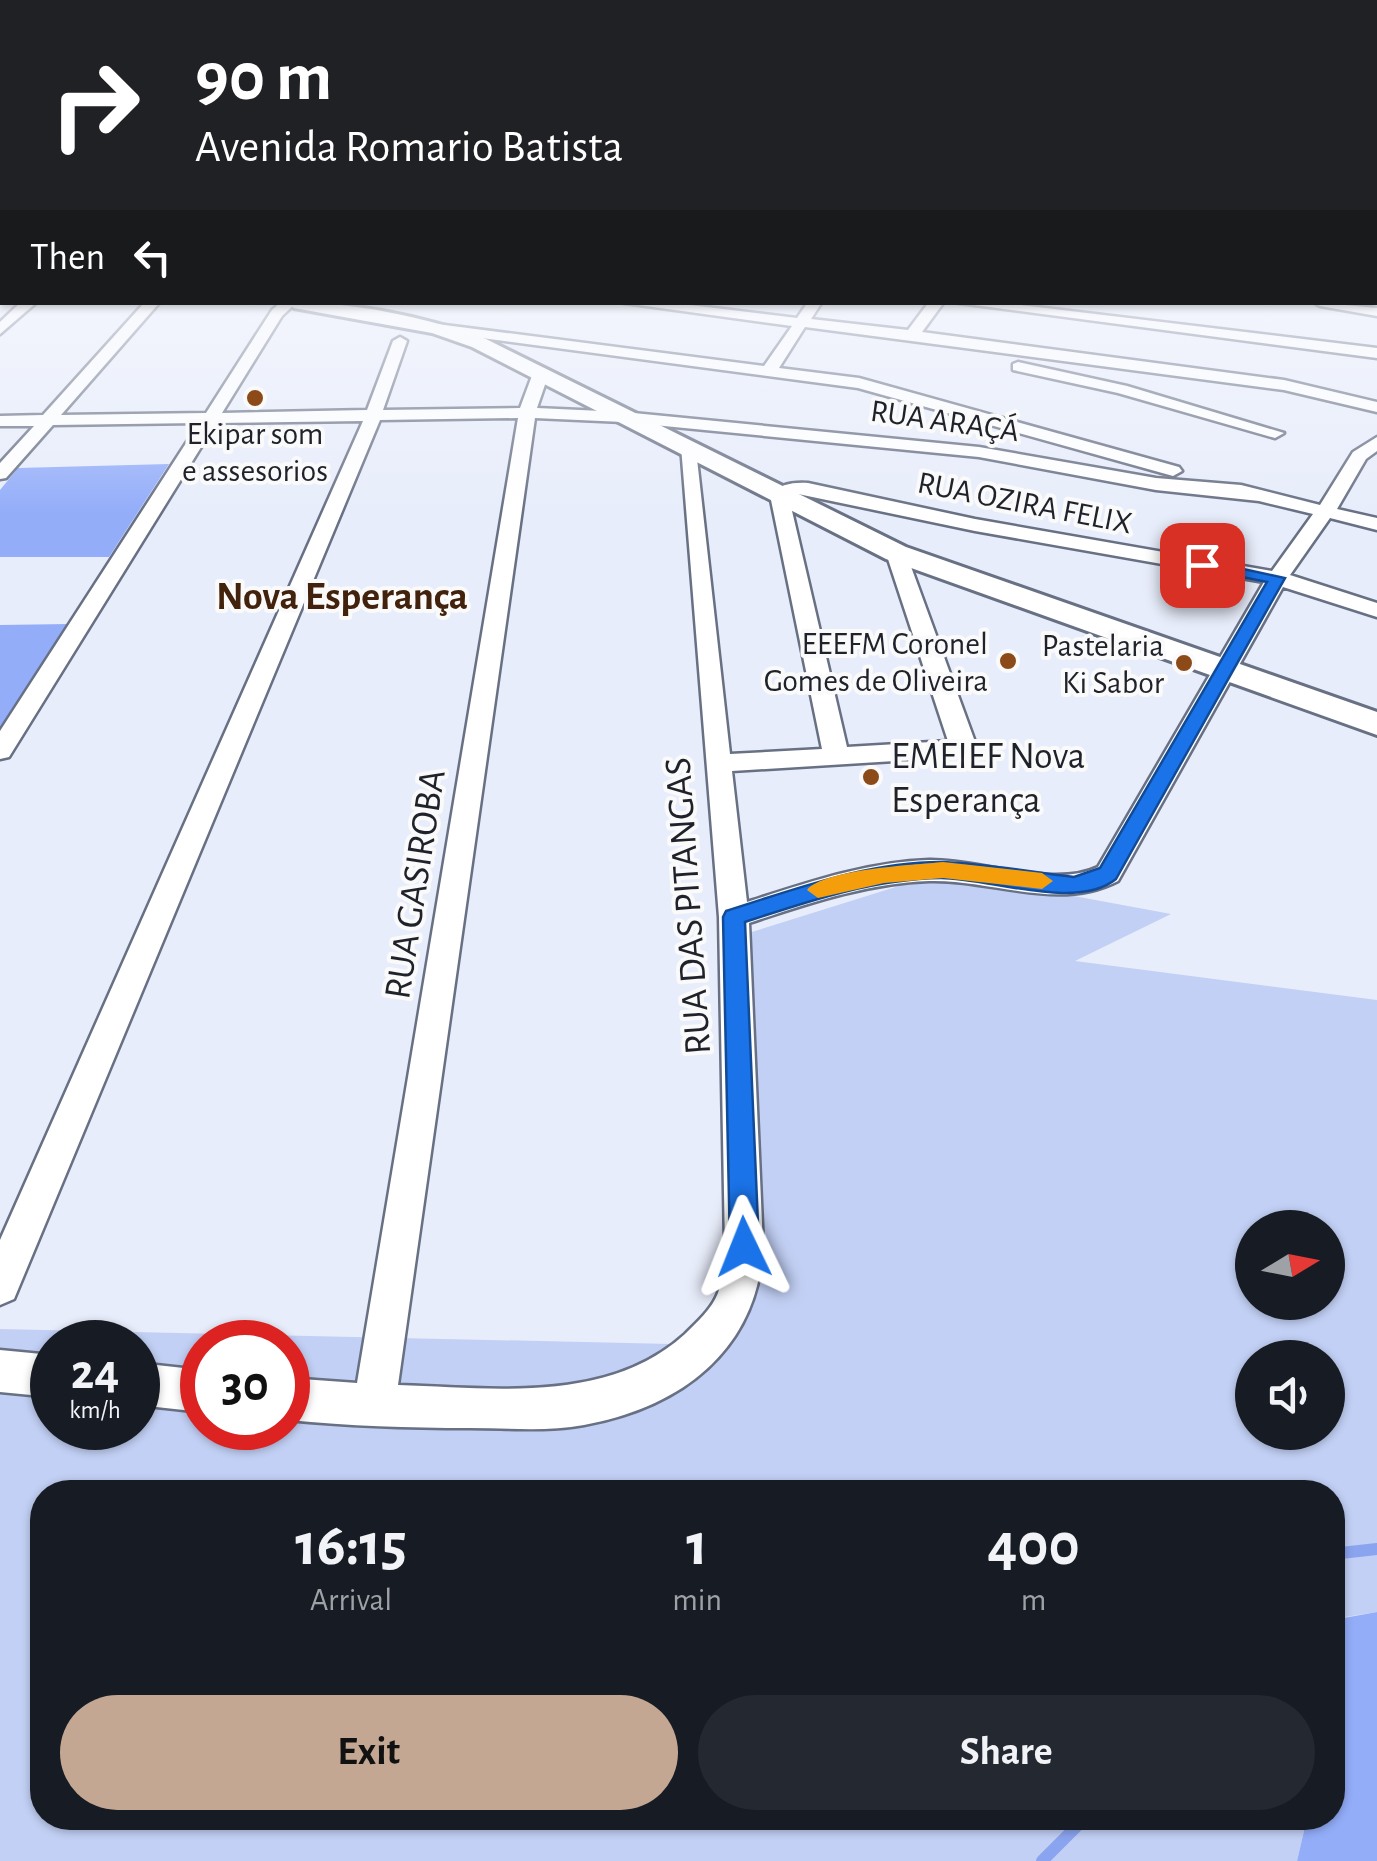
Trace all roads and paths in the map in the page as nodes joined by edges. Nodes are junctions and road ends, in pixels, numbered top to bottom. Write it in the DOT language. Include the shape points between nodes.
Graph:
graph roads {
  1 [pos="119,340"];
  2 [pos="261,340"];
  3 [pos="467,340"];
  4 [pos="527,340"];
  5 [pos="790,340"];
  6 [pos="918,340"];
  7 [pos="948,340"];
  8 [pos="1269,340"];
  9 [pos="400,341"];
  10 [pos="500,353"];
  11 [pos="1377,353"];
  12 [pos="770,369"];
  13 [pos="540,373"];
  14 [pos="1377,407"];
  15 [pos="527,413"];
  16 [pos="373,416"];
  17 [pos="623,417"];
  18 [pos="212,418"];
  19 [pos="0,421"];
  20 [pos="46,421"];
  21 [pos="1275,433"];
  22 [pos="1377,442"];
  23 [pos="687,450"];
  24 [pos="0,474"];
  25 [pos="779,496"];
  26 [pos="1257,496"];
  27 [pos="1325,511"];
  28 [pos="1377,524"];
  29 [pos="896,554"];
  30 [pos="1277,578"];
  31 [pos="1377,610"];
  32 [pos="1225,672"];
  33 [pos="1377,724"];
  34 [pos="0,751"];
  35 [pos="836,757"];
  36 [pos="718,762"];
  37 [pos="734,917"];
  38 [pos="0,1285"];
  39 [pos="0,1371"];
  40 [pos="30,1374"];
  41 [pos="310,1401"];
  42 [pos="374,1408"];
  1 -- 20 [label="street"];
  2 -- 18 [label="street"];
  3 -- 10 [label="street"];
  4 -- 10 [label="street"];
  4 -- 12 [label="street"];
  5 -- 12 [label="street"];
  6 -- 21 [label="street" via="928,348 1121,390"];
  7 -- 14 [label="street" via="1284,385"];
  8 -- 11 [label="street"];
  9 -- 16 [label="street"];
  10 -- 13 [label="street"];
  12 -- 26 [label="street" via="900,392"];
  13 -- 15 [label="street, RUA GASIROBA"];
  13 -- 17 [label="street"];
  15 -- 16 [label="street, RUA ARAÇÁ"];
  15 -- 17 [label="street, RUA ARAÇÁ"];
  15 -- 42 [label="street, RUA GASIROBA"];
  16 -- 18 [label="street, RUA ARAÇÁ"];
  16 -- 38 [label="street"];
  17 -- 23 [label="street"];
  17 -- 26 [label="street, RUA ARAÇÁ" via="939,447"];
  18 -- 20 [label="street, RUA ARAÇÁ"];
  18 -- 34 [label="street"];
  19 -- 20 [label="street, RUA ARAÇÁ"];
  20 -- 24 [label="street"];
  22 -- 27 [label="street" via="1359,456"];
  23 -- 25 [label="street"];
  23 -- 36 [label="street, RUA DAS PITANGAS"];
  25 -- 29 [label="street"];
  25 -- 30 [label="street, RUA OZIRA FELIX" via="808,489"];
  25 -- 35 [label="street"];
  26 -- 27 [label="street"];
  27 -- 28 [label="street"];
  27 -- 30 [label="street"];
  29 -- 32 [label="street"];
  29 -- 35 [label="street" via="960,750"];
  30 -- 31 [label="street, RUA OZIRA FELIX"];
  30 -- 32 [label="street"];
  32 -- 33 [label="street"];
  32 -- 37 [label="street" via="1100,880 1074,885 943,870 884,875"];
  35 -- 36 [label="street"];
  36 -- 37 [label="street, RUA DAS PITANGAS"];
  37 -- 42 [label="street, RUA DAS PITANGAS" via="744,1247 741,1287 727,1318 657,1378 610,1398 564,1407"];
  39 -- 40 [label="street"];
  41 -- 42 [label="street, RUA DAS PITANGAS"];
}
